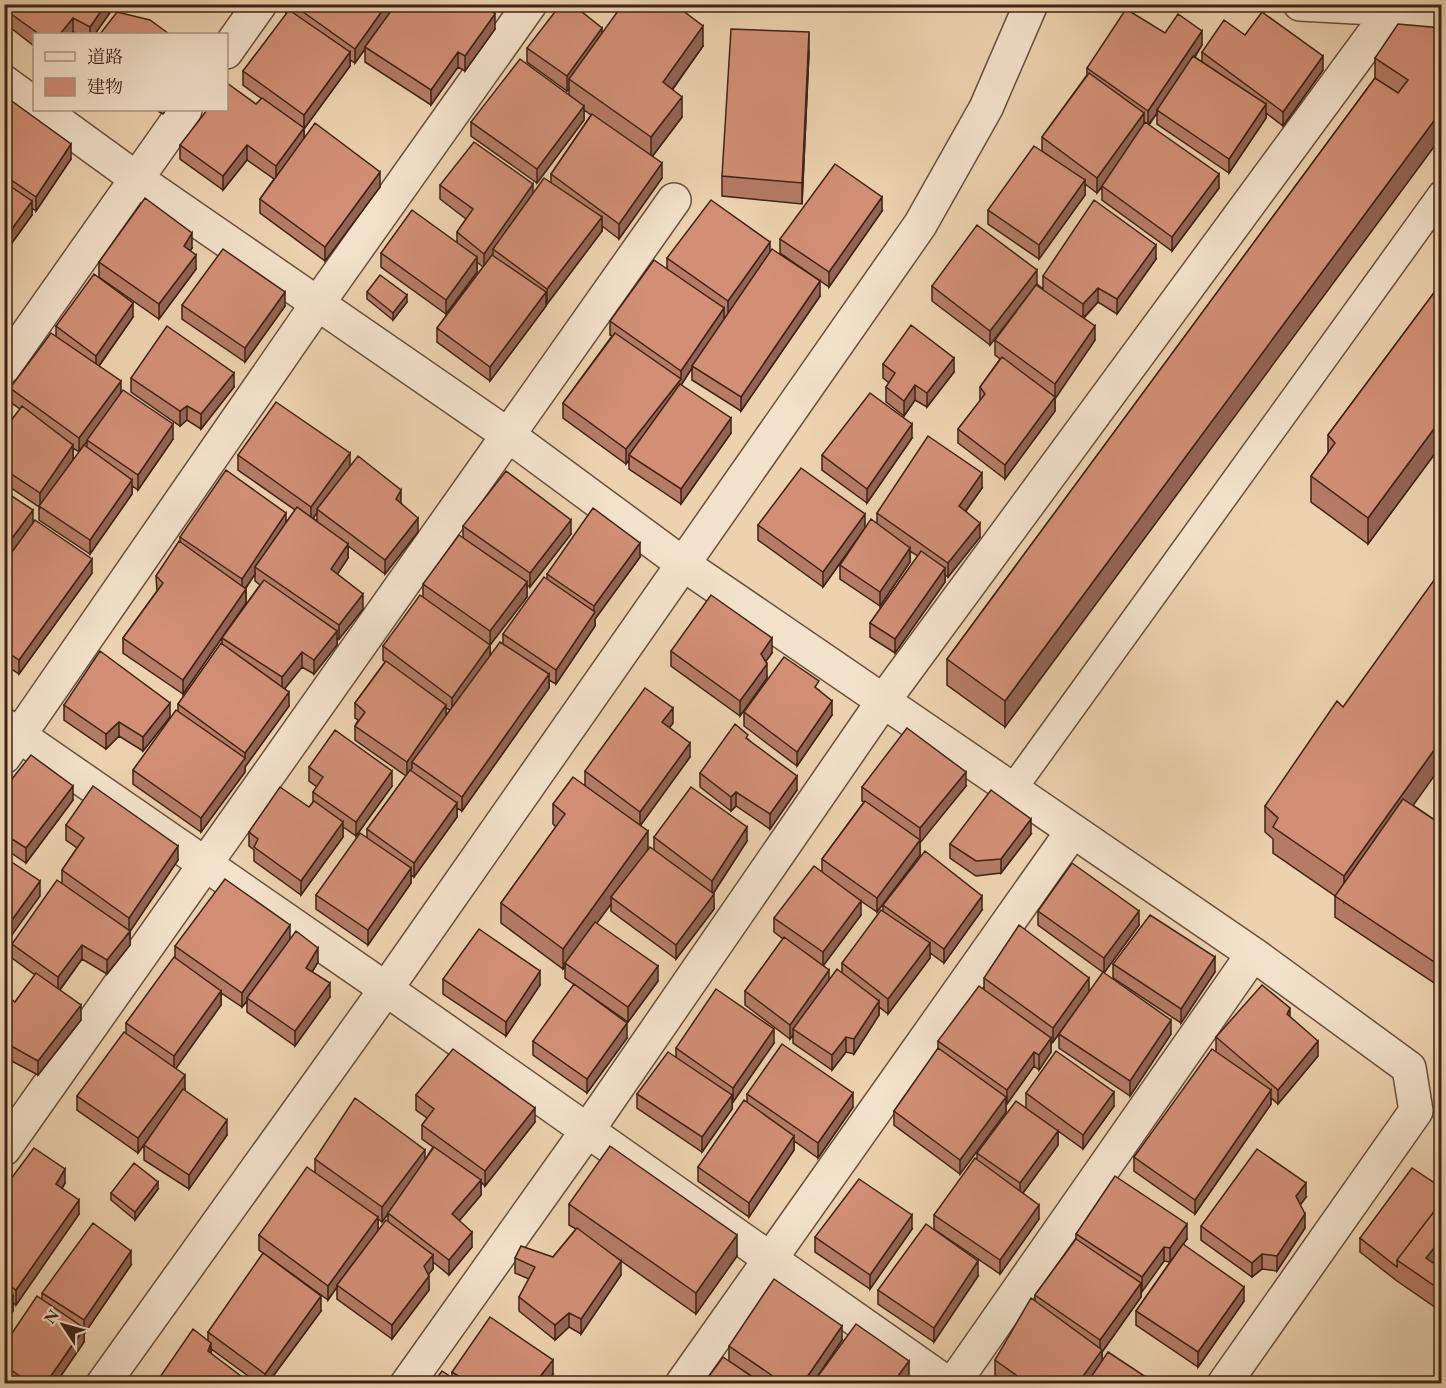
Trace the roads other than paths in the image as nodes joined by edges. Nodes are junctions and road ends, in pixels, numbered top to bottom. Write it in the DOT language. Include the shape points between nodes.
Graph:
graph roads {
  1 [pos="260,4"];
  2 [pos="530,4"];
  3 [pos="1031,4"];
  4 [pos="1300,4"];
  5 [pos="1392,9"];
  6 [pos="1442,24"];
  7 [pos="228,49"];
  8 [pos="4,82"];
  9 [pos="33,103"];
  10 [pos="43,111"];
  11 [pos="184,111"];
  12 [pos="137,179"];
  13 [pos="1442,194"];
  14 [pos="674,200"];
  15 [pos="318,303"];
  16 [pos="4,367"];
  17 [pos="508,435"];
  18 [pos="683,564"];
  19 [pos="884,700"];
  20 [pos="10,739"];
  21 [pos="1011,790"];
  22 [pos="1072,832"];
  23 [pos="208,864"];
  24 [pos="1253,954"];
  25 [pos="386,988"];
  26 [pos="587,1131"];
  27 [pos="4,1149"];
  28 [pos="771,1257"];
  29 [pos="103,1383"];
  30 [pos="407,1383"];
  31 [pos="681,1383"];
  32 [pos="948,1383"];
  33 [pos="952,1383"];
  34 [pos="1224,1383"];
  1 -- 7 [label="street"];
  2 -- 15 [label="street"];
  3 -- 18 [label="street" via="986,108 920,225"];
  4 -- 5 [label="street"];
  5 -- 6 [label="street"];
  5 -- 19 [label="street"];
  8 -- 9 [label="street"];
  10 -- 12 [label="street"];
  11 -- 12 [label="street"];
  12 -- 15 [label="street"];
  12 -- 16 [label="street"];
  13 -- 21 [label="lane"];
  14 -- 17 [label="street"];
  15 -- 17 [label="street"];
  15 -- 20 [label="street"];
  17 -- 18 [label="street"];
  17 -- 23 [label="street"];
  18 -- 19 [label="street"];
  18 -- 25 [label="street"];
  19 -- 21 [label="street"];
  19 -- 26 [label="street"];
  20 -- 23 [label="street"];
  21 -- 22 [label="street"];
  22 -- 24 [label="street"];
  22 -- 28 [label="street"];
  23 -- 25 [label="street"];
  23 -- 27 [label="street"];
  24 -- 33 [label="street"];
  24 -- 34 [label="street" via="1409,1068 1416,1111"];
  25 -- 26 [label="street"];
  25 -- 29 [label="street"];
  26 -- 28 [label="street"];
  26 -- 30 [label="street"];
  28 -- 31 [label="street"];
  28 -- 32 [label="street"];
}
